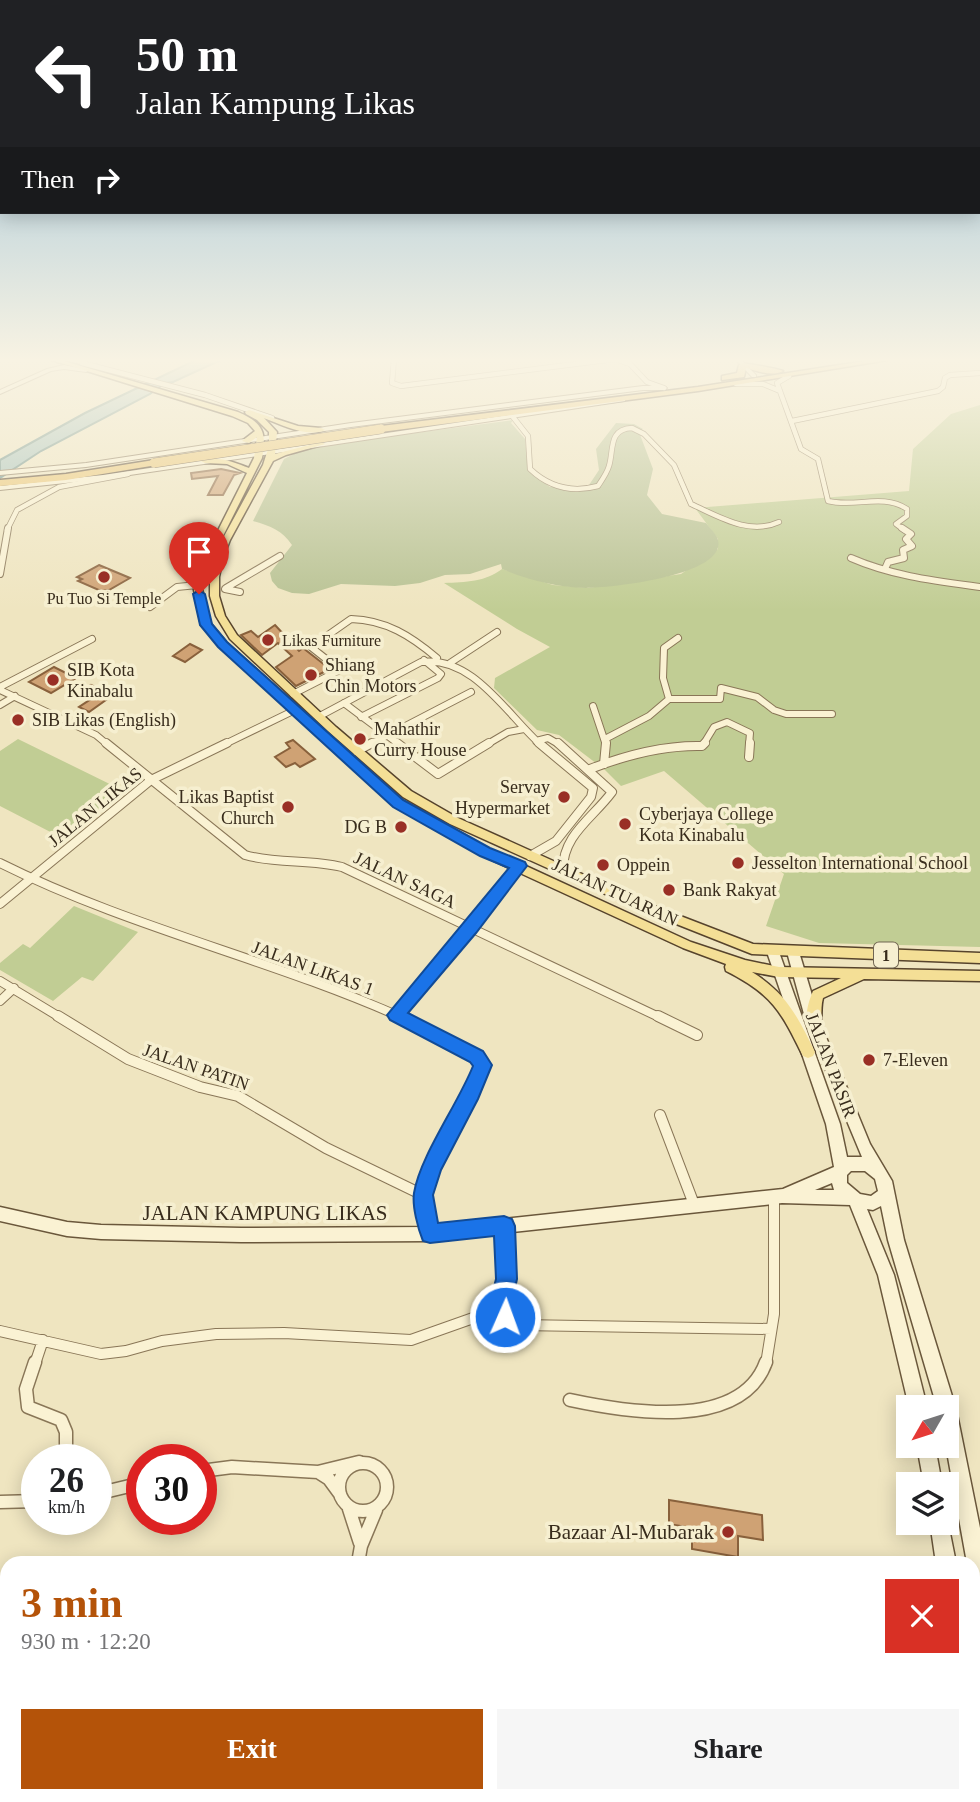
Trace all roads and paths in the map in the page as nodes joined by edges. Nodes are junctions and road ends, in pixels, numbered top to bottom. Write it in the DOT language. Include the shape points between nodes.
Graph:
graph roads {
  1 [pos="233,443"];
  2 [pos="261,443"];
  3 [pos="273,443"];
  4 [pos="277,443"];
  5 [pos="321,443"];
  6 [pos="528,443"];
  7 [pos="611,443"];
  8 [pos="653,443"];
  9 [pos="799,443"];
  10 [pos="222,445"];
  11 [pos="260,453"];
  12 [pos="272,455"];
  13 [pos="226,458"];
  14 [pos="205,461"];
  15 [pos="252,472"];
  16 [pos="130,473"];
  17 [pos="0,480"];
  18 [pos="31,485"];
  19 [pos="38,498"];
  20 [pos="226,522"];
  21 [pos="237,522"];
  22 [pos="779,522"];
  23 [pos="280,556"];
  24 [pos="850,558"];
  25 [pos="885,569"];
  26 [pos="0,575"];
  27 [pos="197,585"];
  28 [pos="980,587"];
  29 [pos="226,589"];
  30 [pos="212,592"];
  31 [pos="240,592"];
  32 [pos="150,607"];
  33 [pos="497,632"];
  34 [pos="678,638"];
  35 [pos="92,639"];
  36 [pos="241,645"];
  37 [pos="437,658"];
  38 [pos="424,660"];
  39 [pos="450,663"];
  40 [pos="0,688"];
  41 [pos="471,692"];
  42 [pos="293,694"];
  43 [pos="15,696"];
  44 [pos="669,699"];
  45 [pos="344,703"];
  46 [pos="0,705"];
  47 [pos="593,706"];
  48 [pos="295,710"];
  49 [pos="832,714"];
  50 [pos="318,717"];
  51 [pos="361,717"];
  52 [pos="524,729"];
  53 [pos="386,736"];
  54 [pos="606,738"];
  55 [pos="536,741"];
  56 [pos="357,751"];
  57 [pos="749,757"];
  58 [pos="604,764"];
  59 [pos="590,769"];
  60 [pos="151,780"];
  61 [pos="530,856"];
  62 [pos="0,863"];
  63 [pos="519,866"];
  64 [pos="563,871"];
  65 [pos="31,880"];
  66 [pos="0,904"];
  67 [pos="470,929"];
  68 [pos="694,948"];
  69 [pos="773,952"];
  70 [pos="793,952"];
  71 [pos="980,958"];
  72 [pos="779,972"];
  73 [pos="798,972"];
  74 [pos="862,974"];
  75 [pos="980,975"];
  76 [pos="0,981"];
  77 [pos="14,988"];
  78 [pos="0,1001"];
  79 [pos="396,1015"];
  80 [pos="814,1025"];
  81 [pos="697,1035"];
  82 [pos="808,1052"];
  83 [pos="660,1115"];
  84 [pos="841,1170"];
  85 [pos="883,1181"];
  86 [pos="423,1195"];
  87 [pos="778,1197"];
  88 [pos="853,1200"];
  89 [pos="695,1206"];
  90 [pos="0,1214"];
  91 [pos="504,1226"];
  92 [pos="430,1234"];
  93 [pos="501,1303"];
  94 [pos="771,1329"];
  95 [pos="0,1331"];
  96 [pos="43,1340"];
  97 [pos="915,1395"];
  98 [pos="942,1395"];
  99 [pos="570,1400"];
  100 [pos="66,1444"];
  101 [pos="957,1458"];
  102 [pos="359,1462"];
  103 [pos="217,1469"];
  104 [pos="318,1472"];
  105 [pos="341,1496"];
  106 [pos="21,1502"];
  107 [pos="0,1503"];
  108 [pos="378,1507"];
  109 [pos="349,1509"];
  110 [pos="941,1535"];
  111 [pos="361,1546"];
  112 [pos="359,1556"];
  113 [pos="945,1556"];
  114 [pos="975,1556"];
  1 -- 10 [label="street"];
  2 -- 11 [label="main road"];
  3 -- 12 [label="main road"];
  4 -- 17 [label="highway, bridge" via="66,477"];
  5 -- 12 [label="main road"];
  6 -- 7 [label="street" via="530,469 558,488 587,489 598,486 610,462"];
  8 -- 22 [label="street" via="676,469 691,504 753,527"];
  9 -- 25 [label="street" via="818,459 828,501 878,501 907,509 907,516 896,524 911,534 906,539 912,546 903,550 904,558 888,562"];
  10 -- 13 [label="street" via="233,451"];
  10 -- 17 [label="street" via="16,472"];
  11 -- 12 [label="street"];
  11 -- 13 [label="street"];
  11 -- 15 [label="main road"];
  12 -- 21 [label="main road"];
  13 -- 14 [label="street"];
  14 -- 15 [label="main road" via="228,462"];
  14 -- 16 [label="street"];
  15 -- 20 [label="main road"];
  16 -- 18 [label="street"];
  16 -- 19 [label="street" via="59,486"];
  17 -- 18 [label="street"];
  18 -- 19 [label="street" via="44,489"];
  19 -- 26 [label="street" via="17,510 10,521"];
  20 -- 21 [label="main road"];
  20 -- 27 [label="main road"];
  21 -- 30 [label="main road" via="215,567"];
  23 -- 29 [label="street"];
  24 -- 25 [label="street"];
  25 -- 28 [label="street"];
  27 -- 32 [label="street" via="177,587"];
  27 -- 48 [label="main road, JALAN TUARAN / 1" via="206,625"];
  29 -- 30 [label="street"];
  29 -- 31 [label="street"];
  30 -- 36 [label="main road, JALAN TUARAN / 1" via="221,620"];
  33 -- 39 [label="street"];
  34 -- 44 [label="street" via="664,651 663,678"];
  35 -- 40 [label="street"];
  36 -- 42 [label="main road, JALAN TUARAN / 1"];
  36 -- 48 [label="main road" via="243,653 298,705"];
  37 -- 38 [label="street"];
  37 -- 39 [label="street"];
  37 -- 42 [label="street" via="403,631 351,619 311,647 340,670"];
  38 -- 45 [label="street"];
  38 -- 51 [label="street" via="441,674 438,678"];
  39 -- 52 [label="street" via="486,689"];
  40 -- 43 [label="street, JALAN SAGA"];
  41 -- 53 [label="street"];
  42 -- 50 [label="main road, JALAN TUARAN / 1"];
  43 -- 46 [label="street"];
  43 -- 60 [label="street, JALAN SAGA" via="96,735"];
  44 -- 49 [label="street" via="720,699 719,689 724,688 761,698 779,712"];
  44 -- 54 [label="street" via="649,716"];
  45 -- 50 [label="street"];
  45 -- 51 [label="street"];
  47 -- 54 [label="street"];
  48 -- 60 [label="street, JALAN LIKAS"];
  48 -- 63 [label="main road, JALAN TUARAN / 1" via="398,803"];
  50 -- 56 [label="main road, JALAN TUARAN / 1"];
  51 -- 53 [label="street"];
  52 -- 53 [label="street" via="508,732 438,774"];
  52 -- 55 [label="street"];
  53 -- 56 [label="street"];
  54 -- 58 [label="street"];
  55 -- 59 [label="street" via="556,741"];
  55 -- 61 [label="street" via="589,784 593,794 556,841"];
  56 -- 61 [label="main road, JALAN TUARAN / 1" via="394,785 425,805"];
  57 -- 58 [label="street" via="750,733 744,727 722,723 714,726 702,746 665,748"];
  58 -- 59 [label="street"];
  59 -- 64 [label="street" via="611,792 567,843 561,859"];
  60 -- 65 [label="street, JALAN LIKAS"];
  60 -- 67 [label="street, JALAN SAGA" via="245,855 275,862 330,863"];
  61 -- 64 [label="main road, JALAN TUARAN / 1"];
  62 -- 65 [label="street, JALAN LIKAS 1"];
  63 -- 67 [label="street"];
  63 -- 68 [label="main road, JALAN TUARAN / 1"];
  64 -- 69 [label="main road, JALAN TUARAN / 1" via="727,941"];
  65 -- 66 [label="street, JALAN LIKAS"];
  65 -- 79 [label="street, JALAN LIKAS 1"];
  67 -- 79 [label="street"];
  67 -- 81 [label="street, JALAN SAGA"];
  68 -- 72 [label="main road, JALAN TUARAN / 1"];
  68 -- 82 [label="main road" via="774,992"];
  69 -- 70 [label="main road, JALAN TUARAN / 1"];
  69 -- 72 [label="main road, JALAN PASIR"];
  70 -- 71 [label="main road, JALAN TUARAN / 1"];
  70 -- 73 [label="main road, JALAN PASIR"];
  72 -- 73 [label="main road, JALAN TUARAN / 1"];
  72 -- 82 [label="main road, JALAN PASIR"];
  73 -- 74 [label="main road, JALAN TUARAN / 1"];
  73 -- 80 [label="main road, JALAN PASIR"];
  74 -- 75 [label="main road, JALAN TUARAN / 1"];
  74 -- 80 [label="main road" via="818,995"];
  76 -- 77 [label="street, JALAN PATIN"];
  77 -- 78 [label="street"];
  77 -- 86 [label="street, JALAN PATIN" via="128,1059 200,1087 238,1096 326,1148"];
  79 -- 86 [label="street, JALAN LIKAS 1" via="477,1056 483,1065"];
  80 -- 85 [label="main road, JALAN PASIR" via="864,1148"];
  82 -- 84 [label="main road, JALAN PASIR" via="833,1124"];
  83 -- 89 [label="street"];
  84 -- 85 [label="main road" via="860,1162"];
  84 -- 87 [label="main road, JALAN KAMPUNG LIKAS"];
  84 -- 88 [label="main road" via="840,1186"];
  85 -- 88 [label="main road" via="884,1195 873,1203"];
  85 -- 98 [label="main road, JALAN PASIR"];
  86 -- 92 [label="street"];
  87 -- 88 [label="main road, JALAN KAMPUNG LIKAS"];
  87 -- 89 [label="main road, JALAN KAMPUNG LIKAS"];
  87 -- 94 [label="street"];
  88 -- 97 [label="main road" via="889,1284"];
  89 -- 91 [label="main road, JALAN KAMPUNG LIKAS"];
  90 -- 92 [label="main road, JALAN KAMPUNG LIKAS" via="101,1233"];
  91 -- 92 [label="main road, JALAN KAMPUNG LIKAS"];
  91 -- 93 [label="street" via="506,1279"];
  93 -- 94 [label="street" via="509,1321 520,1325"];
  93 -- 96 [label="street" via="411,1340 216,1334 101,1354"];
  94 -- 99 [label="street" via="766,1363 756,1382 717,1405 678,1412 638,1412"];
  95 -- 96 [label="street"];
  96 -- 100 [label="street" via="26,1389 27,1407 60,1418 66,1428"];
  101 -- 114 [label="main road, JALAN PASIR"];
  102 -- 104 [label="street"];
  102 -- 105 [label="street" via="342,1479"];
  102 -- 108 [label="street" via="374,1463 384,1475 386,1491"];
  103 -- 104 [label="street"];
  104 -- 105 [label="street"];
  105 -- 109 [label="street"];
  106 -- 107 [label="street"];
  108 -- 109 [label="street" via="363,1513"];
  108 -- 111 [label="street"];
  109 -- 111 [label="street"];
  110 -- 113 [label="main road"];
  111 -- 112 [label="street"];
}
